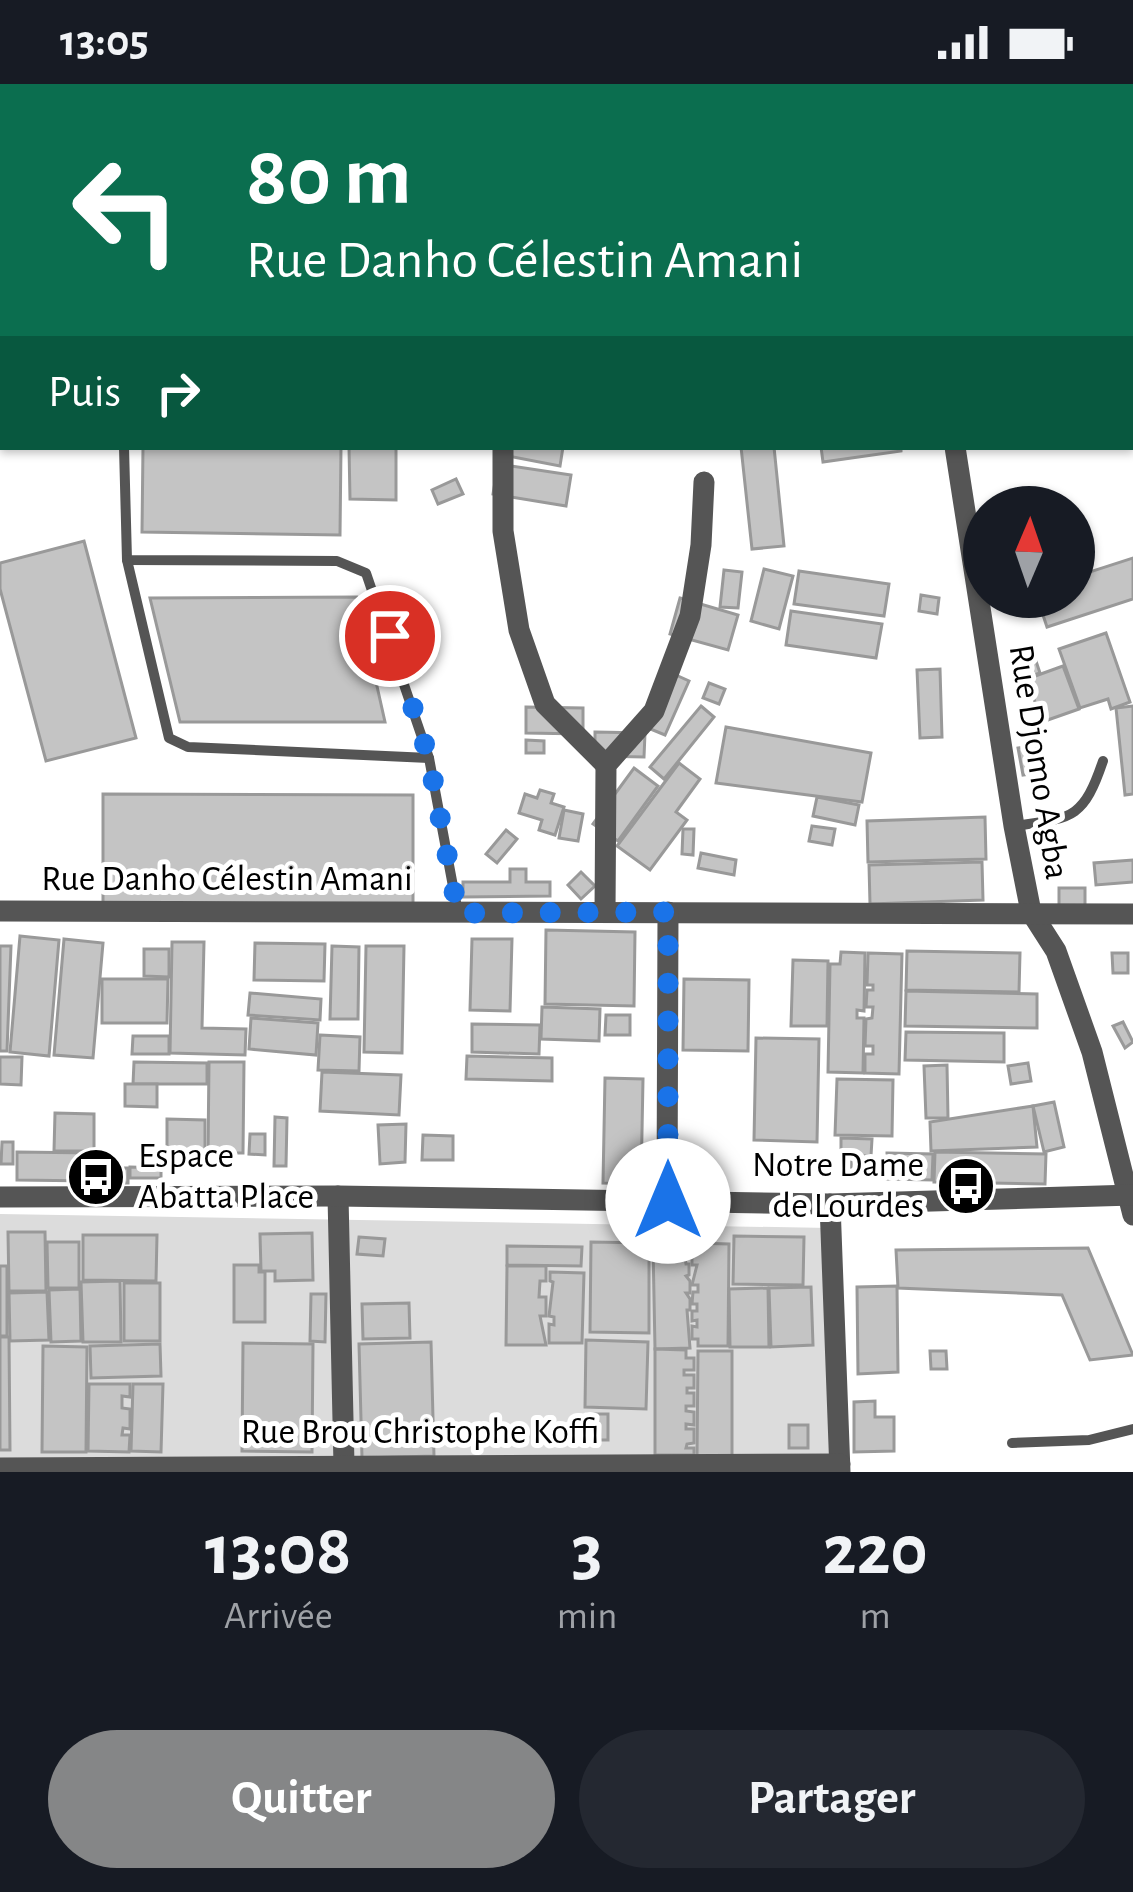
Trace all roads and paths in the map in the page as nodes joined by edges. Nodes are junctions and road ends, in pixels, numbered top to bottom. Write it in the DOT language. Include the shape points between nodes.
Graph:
graph roads {
  1 [pos="124,450"];
  2 [pos="503,450"];
  3 [pos="955,450"];
  4 [pos="704,482"];
  5 [pos="128,560"];
  6 [pos="429,758"];
  7 [pos="1103,761"];
  8 [pos="606,765"];
  9 [pos="1013,826"];
  10 [pos="0,911"];
  11 [pos="605,912"];
  12 [pos="668,912"];
  13 [pos="1030,912"];
  14 [pos="458,913"];
  15 [pos="1133,914"];
  16 [pos="338,1196"];
  17 [pos="0,1197"];
  18 [pos="668,1201"];
  19 [pos="1131,1202"];
  20 [pos="830,1204"];
  21 [pos="1133,1429"];
  22 [pos="1012,1443"];
  23 [pos="344,1465"];
  24 [pos="0,1468"];
  25 [pos="562,1468"];
  26 [pos="840,1468"];
  27 [pos="117,1469"];
  1 -- 5 [label="lane"];
  2 -- 8 [label="street" via="502,531 519,630 545,704"];
  3 -- 9 [label="street, Rue Djomo Agba"];
  4 -- 8 [label="street" via="690,616 654,711"];
  5 -- 6 [label="lane" via="338,562 366,573"];
  5 -- 6 [label="lane" via="169,738 188,747"];
  6 -- 14 [label="lane"];
  7 -- 9 [label="lane" via="1090,798 1065,819"];
  8 -- 11 [label="street"];
  9 -- 13 [label="street, Rue Djomo Agba"];
  10 -- 14 [label="street, Rue Danho Célestin Amani"];
  11 -- 12 [label="street, Rue Danho Célestin Amani"];
  11 -- 14 [label="street, Rue Danho Célestin Amani"];
  12 -- 13 [label="street, Rue Danho Célestin Amani"];
  12 -- 18 [label="street"];
  13 -- 15 [label="street, Rue Danho Célestin Amani"];
  13 -- 19 [label="street, Rue Djomo Agba" via="1056,951 1092,1052"];
  16 -- 17 [label="street"];
  16 -- 18 [label="street"];
  16 -- 23 [label="street"];
  18 -- 20 [label="street"];
  19 -- 20 [label="street"];
  20 -- 26 [label="street"];
  21 -- 22 [label="lane"];
  23 -- 25 [label="street, Rue Brou Christophe Koffi"];
  23 -- 27 [label="street, Rue Brou Christophe Koffi"];
  24 -- 27 [label="street, Rue Brou Christophe Koffi"];
  25 -- 26 [label="street, Rue Brou Christophe Koffi"];
}
